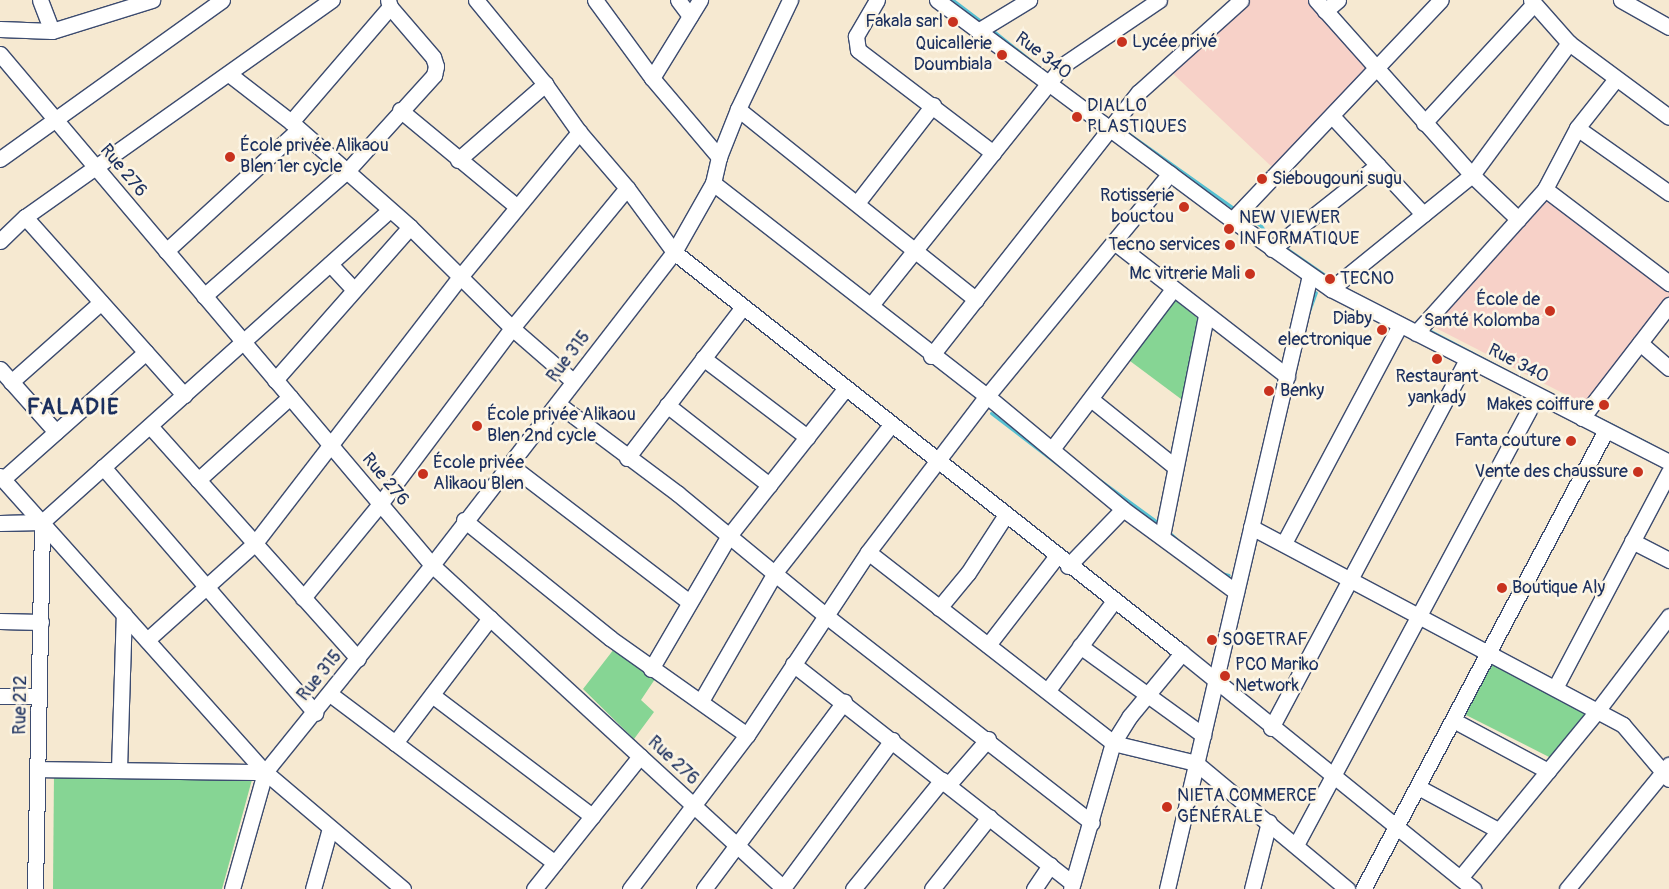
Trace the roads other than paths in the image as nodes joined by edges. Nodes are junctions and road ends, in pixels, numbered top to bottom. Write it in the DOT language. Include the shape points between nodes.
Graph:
graph roads {
  1 [pos="40,0"];
  2 [pos="152,0"];
  3 [pos="222,0"];
  4 [pos="332,0"];
  5 [pos="476,0"];
  6 [pos="595,0"];
  7 [pos="678,0"];
  8 [pos="700,0"];
  9 [pos="790,0"];
  10 [pos="877,0"];
  11 [pos="937,0"];
  12 [pos="1029,0"];
  13 [pos="1159,0"];
  14 [pos="1338,0"];
  15 [pos="1441,0"];
  16 [pos="1621,0"];
  17 [pos="1532,2"];
  18 [pos="1233,3"];
  19 [pos="389,4"];
  20 [pos="1321,6"];
  21 [pos="690,16"];
  22 [pos="1669,27"];
  23 [pos="0,29"];
  24 [pos="52,31"];
  25 [pos="978,31"];
  26 [pos="1569,43"];
  27 [pos="1,56"];
  28 [pos="1376,70"];
  29 [pos="229,74"];
  30 [pos="652,78"];
  31 [pos="1615,80"];
  32 [pos="545,84"];
  33 [pos="1049,84"];
  34 [pos="933,105"];
  35 [pos="738,109"];
  36 [pos="400,110"];
  37 [pos="1332,116"];
  38 [pos="1669,117"];
  39 [pos="54,118"];
  40 [pos="1424,123"];
  41 [pos="295,126"];
  42 [pos="1109,127"];
  43 [pos="1577,128"];
  44 [pos="578,132"];
  45 [pos="993,153"];
  46 [pos="719,157"];
  47 [pos="0,159"];
  48 [pos="458,160"];
  49 [pos="1378,165"];
  50 [pos="96,168"];
  51 [pos="346,171"];
  52 [pos="1170,173"];
  53 [pos="1472,175"];
  54 [pos="713,183"];
  55 [pos="627,188"];
  56 [pos="1545,189"];
  57 [pos="1669,192"];
  58 [pos="857,203"];
  59 [pos="516,206"];
  60 [pos="389,211"];
  61 [pos="1423,214"];
  62 [pos="26,217"];
  63 [pos="1518,219"];
  64 [pos="1232,220"];
  65 [pos="410,227"];
  66 [pos="0,241"];
  67 [pos="1114,242"];
  68 [pos="1272,249"];
  69 [pos="915,250"];
  70 [pos="166,251"];
  71 [pos="674,252"];
  72 [pos="330,264"];
  73 [pos="1310,275"];
  74 [pos="460,277"];
  75 [pos="1669,283"];
  76 [pos="1173,289"];
  77 [pos="1332,289"];
  78 [pos="354,290"];
  79 [pos="204,296"];
  80 [pos="976,300"];
  81 [pos="101,302"];
  82 [pos="871,305"];
  83 [pos="1669,305"];
  84 [pos="743,307"];
  85 [pos="1206,315"];
  86 [pos="1400,325"];
  87 [pos="512,328"];
  88 [pos="1416,333"];
  89 [pos="243,342"];
  90 [pos="1640,344"];
  91 [pos="146,352"];
  92 [pos="931,356"];
  93 [pos="703,358"];
  94 [pos="1467,359"];
  95 [pos="1669,368"];
  96 [pos="0,369"];
  97 [pos="1287,376"];
  98 [pos="275,380"];
  99 [pos="573,381"];
  100 [pos="11,382"];
  101 [pos="845,388"];
  102 [pos="184,394"];
  103 [pos="1537,395"];
  104 [pos="987,396"];
  105 [pos="290,397"];
  106 [pos="1092,400"];
  107 [pos="558,404"];
  108 [pos="667,406"];
  109 [pos="1582,418"];
  110 [pos="891,425"];
  111 [pos="150,426"];
  112 [pos="1606,430"];
  113 [pos="56,432"];
  114 [pos="807,437"];
  115 [pos="330,445"];
  116 [pos="1052,449"];
  117 [pos="627,458"];
  118 [pos="936,461"];
  119 [pos="1669,462"];
  120 [pos="510,464"];
  121 [pos="1174,466"];
  122 [pos="104,467"];
  123 [pos="1669,472"];
  124 [pos="2,478"];
  125 [pos="198,480"];
  126 [pos="768,485"];
  127 [pos="380,504"];
  128 [pos="1123,509"];
  129 [pos="1006,516"];
  130 [pos="464,520"];
  131 [pos="42,522"];
  132 [pos="0,523"];
  133 [pos="1251,527"];
  134 [pos="728,536"];
  135 [pos="1162,536"];
  136 [pos="1632,541"];
  137 [pos="255,543"];
  138 [pos="1284,543"];
  139 [pos="868,552"];
  140 [pos="1669,560"];
  141 [pos="1062,561"];
  142 [pos="432,565"];
  143 [pos="776,571"];
  144 [pos="1351,579"];
  145 [pos="206,587"];
  146 [pos="1236,592"];
  147 [pos="304,598"];
  148 [pos="688,601"];
  149 [pos="1113,602"];
  150 [pos="939,608"];
  151 [pos="124,614"];
  152 [pos="824,614"];
  153 [pos="1420,616"];
  154 [pos="1669,616"];
  155 [pos="490,618"];
  156 [pos="0,621"];
  157 [pos="41,622"];
  158 [pos="147,640"];
  159 [pos="988,645"];
  160 [pos="1080,646"];
  161 [pos="1182,653"];
  162 [pos="1488,653"];
  163 [pos="358,659"];
  164 [pos="793,664"];
  165 [pos="651,669"];
  166 [pos="1215,683"];
  167 [pos="1554,688"];
  168 [pos="1048,690"];
  169 [pos="330,694"];
  170 [pos="432,695"];
  171 [pos="0,696"];
  172 [pos="40,696"];
  173 [pos="1148,697"];
  174 [pos="701,701"];
  175 [pos="844,702"];
  176 [pos="1597,711"];
  177 [pos="314,713"];
  178 [pos="1453,720"];
  179 [pos="1271,728"];
  180 [pos="747,735"];
  181 [pos="1203,735"];
  182 [pos="988,739"];
  183 [pos="892,740"];
  184 [pos="395,743"];
  185 [pos="1113,743"];
  186 [pos="640,756"];
  187 [pos="1196,763"];
  188 [pos="38,769"];
  189 [pos="119,770"];
  190 [pos="1548,771"];
  191 [pos="265,772"];
  192 [pos="1667,772"];
  193 [pos="1334,778"];
  194 [pos="945,782"];
  195 [pos="1418,787"];
  196 [pos="694,806"];
  197 [pos="592,816"];
  198 [pos="989,817"];
  199 [pos="1269,822"];
  200 [pos="1092,823"];
  201 [pos="1396,827"];
  202 [pos="330,828"];
  203 [pos="1498,830"];
  204 [pos="1296,845"];
  205 [pos="738,846"];
  206 [pos="555,863"];
  207 [pos="1050,865"];
  208 [pos="1460,878"];
  209 [pos="1072,886"];
  210 [pos="783,888"];
  211 [pos="35,889"];
  212 [pos="232,889"];
  213 [pos="313,889"];
  214 [pos="403,889"];
  215 [pos="534,889"];
  216 [pos="630,889"];
  217 [pos="704,889"];
  218 [pos="853,889"];
  219 [pos="932,889"];
  220 [pos="1034,889"];
  221 [pos="1167,889"];
  222 [pos="1252,889"];
  223 [pos="1347,889"];
  224 [pos="1363,889"];
  225 [pos="1474,889"];
  226 [pos="1567,889"];
  1 -- 24 [label="street"];
  2 -- 24 [label="street"];
  3 -- 39 [label="street"];
  4 -- 29 [label="street"];
  5 -- 32 [label="street"];
  6 -- 30 [label="street"];
  7 -- 21 [label="street"];
  8 -- 21 [label="street"];
  9 -- 35 [label="street, Rue 315"];
  10 -- 34 [label="street" via="856,36 858,50"];
  11 -- 25 [label="street, Rue 340"];
  12 -- 25 [label="street"];
  13 -- 33 [label="street" via="1063,66"];
  14 -- 20 [label="street"];
  15 -- 28 [label="street"];
  16 -- 22 [label="street"];
  17 -- 26 [label="street"];
  17 -- 40 [label="street"];
  18 -- 42 [label="street" via="1139,92"];
  19 -- 36 [label="street" via="436,66 434,75"];
  19 -- 41 [label="street"];
  20 -- 28 [label="street"];
  21 -- 30 [label="street"];
  23 -- 24 [label="street"];
  25 -- 33 [label="street, Rue 340"];
  26 -- 31 [label="street"];
  26 -- 53 [label="street"];
  27 -- 39 [label="street, Rue 276"];
  28 -- 37 [label="street"];
  28 -- 40 [label="street"];
  29 -- 41 [label="street"];
  29 -- 50 [label="street"];
  30 -- 46 [label="street"];
  31 -- 38 [label="street"];
  31 -- 43 [label="street"];
  32 -- 44 [label="street"];
  32 -- 48 [label="street"];
  33 -- 42 [label="street, Rue 340"];
  33 -- 45 [label="street"];
  34 -- 45 [label="street"];
  34 -- 58 [label="street"];
  35 -- 46 [label="street, Rue 315"];
  35 -- 58 [label="street"];
  36 -- 48 [label="street"];
  36 -- 51 [label="street"];
  37 -- 49 [label="street"];
  37 -- 64 [label="street"];
  39 -- 47 [label="street"];
  39 -- 50 [label="street, Rue 276"];
  40 -- 53 [label="street"];
  41 -- 51 [label="street"];
  41 -- 70 [label="street"];
  42 -- 52 [label="street, Rue 340"];
  42 -- 80 [label="street"];
  43 -- 56 [label="street"];
  43 -- 57 [label="street"];
  44 -- 55 [label="street"];
  44 -- 59 [label="street"];
  45 -- 69 [label="street"];
  46 -- 54 [label="street, Rue 315"];
  48 -- 59 [label="street"];
  49 -- 61 [label="street"];
  49 -- 68 [label="street"];
  50 -- 62 [label="street"];
  50 -- 70 [label="street, Rue 276"];
  51 -- 60 [label="street"];
  51 -- 79 [label="street"];
  52 -- 64 [label="street, Rue 340"];
  52 -- 67 [label="street"];
  53 -- 61 [label="street"];
  53 -- 63 [label="street"];
  54 -- 71 [label="street, Rue 315"];
  54 -- 82 [label="street"];
  55 -- 71 [label="street"];
  55 -- 87 [label="street"];
  56 -- 63 [label="street"];
  56 -- 75 [label="street"];
  58 -- 69 [label="street"];
  59 -- 74 [label="street"];
  60 -- 65 [label="street"];
  60 -- 72 [label="street"];
  61 -- 77 [label="street"];
  62 -- 66 [label="street"];
  62 -- 81 [label="street"];
  63 -- 88 [label="street"];
  64 -- 68 [label="street, Rue 340"];
  65 -- 74 [label="street"];
  65 -- 78 [label="street"];
  67 -- 76 [label="street"];
  67 -- 104 [label="street"];
  68 -- 73 [label="street, Rue 340"];
  69 -- 80 [label="street"];
  69 -- 82 [label="street"];
  70 -- 79 [label="street, Rue 276"];
  71 -- 84 [label="street"];
  71 -- 99 [label="street, Rue 315"];
  72 -- 78 [label="street"];
  72 -- 89 [label="street"];
  73 -- 77 [label="street, Rue 340"];
  73 -- 97 [label="street"];
  74 -- 87 [label="street"];
  74 -- 115 [label="street"];
  76 -- 85 [label="street"];
  76 -- 106 [label="street"];
  77 -- 86 [label="street, Rue 340"];
  78 -- 98 [label="street"];
  79 -- 89 [label="street, Rue 276"];
  80 -- 92 [label="street"];
  81 -- 91 [label="street"];
  81 -- 100 [label="street"];
  82 -- 92 [label="street"];
  83 -- 90 [label="street"];
  84 -- 93 [label="street"];
  84 -- 101 [label="street"];
  85 -- 97 [label="street"];
  85 -- 121 [label="street"];
  86 -- 88 [label="street, Rue 340"];
  86 -- 138 [label="street"];
  87 -- 99 [label="street"];
  87 -- 127 [label="street"];
  88 -- 94 [label="street, Rue 340"];
  89 -- 98 [label="street, Rue 276"];
  89 -- 102 [label="street"];
  90 -- 95 [label="street"];
  90 -- 109 [label="street"];
  91 -- 102 [label="street"];
  91 -- 113 [label="street"];
  92 -- 104 [label="street"];
  93 -- 108 [label="street"];
  93 -- 114 [label="street"];
  94 -- 103 [label="street, Rue 340"];
  94 -- 144 [label="street"];
  96 -- 100 [label="street"];
  97 -- 133 [label="street"];
  98 -- 105 [label="street, Rue 276"];
  99 -- 107 [label="street, Rue 315"];
  100 -- 113 [label="street"];
  101 -- 110 [label="street"];
  101 -- 114 [label="street"];
  102 -- 111 [label="street"];
  103 -- 109 [label="street, Rue 340"];
  103 -- 153 [label="street"];
  104 -- 116 [label="street"];
  104 -- 118 [label="street"];
  105 -- 115 [label="street, Rue 276"];
  105 -- 125 [label="street"];
  106 -- 116 [label="street"];
  106 -- 121 [label="street"];
  107 -- 117 [label="street"];
  107 -- 120 [label="street, Rue 315"];
  108 -- 117 [label="street"];
  108 -- 126 [label="street"];
  109 -- 112 [label="street, Rue 340"];
  110 -- 118 [label="street"];
  110 -- 143 [label="street"];
  111 -- 122 [label="street"];
  111 -- 125 [label="street"];
  112 -- 119 [label="street, Rue 340"];
  112 -- 162 [label="street"];
  113 -- 124 [label="street"];
  114 -- 126 [label="street"];
  115 -- 127 [label="street, Rue 276"];
  115 -- 137 [label="street"];
  116 -- 128 [label="street"];
  117 -- 134 [label="street" via="677,493"];
  118 -- 129 [label="street"];
  118 -- 139 [label="street"];
  120 -- 130 [label="street, Rue 315"];
  120 -- 148 [label="street"];
  121 -- 135 [label="street"];
  122 -- 131 [label="street"];
  122 -- 145 [label="street"];
  123 -- 136 [label="street"];
  124 -- 131 [label="street"];
  125 -- 137 [label="street"];
  126 -- 134 [label="street"];
  127 -- 142 [label="street, Rue 276"];
  127 -- 147 [label="street"];
  128 -- 135 [label="street"];
  128 -- 141 [label="street"];
  129 -- 141 [label="street"];
  129 -- 150 [label="street" via="968,573"];
  130 -- 142 [label="street, Rue 315"];
  130 -- 165 [label="street"];
  131 -- 132 [label="street"];
  131 -- 151 [label="street"];
  131 -- 157 [label="street, Rue 212"];
  133 -- 138 [label="street"];
  133 -- 146 [label="street"];
  134 -- 143 [label="street"];
  134 -- 148 [label="street"];
  135 -- 146 [label="street"];
  136 -- 140 [label="street"];
  136 -- 167 [label="street"];
  137 -- 145 [label="street"];
  137 -- 147 [label="street"];
  138 -- 144 [label="street"];
  139 -- 150 [label="street"];
  139 -- 152 [label="street"];
  141 -- 149 [label="street"];
  141 -- 159 [label="street"];
  142 -- 155 [label="street, Rue 276"];
  142 -- 163 [label="street, Rue 315"];
  143 -- 152 [label="street"];
  143 -- 174 [label="street"];
  144 -- 153 [label="street"];
  144 -- 179 [label="street"];
  145 -- 158 [label="street"];
  145 -- 177 [label="street"];
  146 -- 166 [label="street"];
  147 -- 163 [label="street"];
  148 -- 165 [label="street"];
  149 -- 160 [label="street"];
  149 -- 161 [label="street"];
  150 -- 159 [label="street"];
  151 -- 158 [label="street"];
  151 -- 189 [label="street"];
  152 -- 164 [label="street"];
  152 -- 182 [label="street"];
  153 -- 162 [label="street"];
  153 -- 193 [label="street"];
  154 -- 176 [label="street"];
  155 -- 170 [label="street"];
  155 -- 186 [label="street, Rue 276"];
  156 -- 157 [label="street"];
  157 -- 172 [label="street, Rue 212"];
  158 -- 191 [label="street"];
  159 -- 168 [label="street"];
  160 -- 168 [label="street"];
  160 -- 173 [label="street"];
  161 -- 166 [label="street"];
  161 -- 173 [label="street"];
  162 -- 167 [label="street"];
  162 -- 178 [label="street"];
  163 -- 169 [label="street, Rue 315"];
  164 -- 175 [label="street"];
  164 -- 180 [label="street"];
  165 -- 174 [label="street"];
  166 -- 179 [label="street"];
  166 -- 181 [label="street"];
  167 -- 176 [label="street"];
  168 -- 185 [label="street"];
  169 -- 177 [label="street, Rue 315"];
  169 -- 184 [label="street"];
  170 -- 184 [label="street"];
  170 -- 197 [label="street"];
  171 -- 172 [label="street"];
  172 -- 188 [label="street, Rue 212"];
  173 -- 181 [label="street"];
  173 -- 185 [label="street" via="1130,716"];
  174 -- 180 [label="street"];
  175 -- 183 [label="street"];
  175 -- 205 [label="street"];
  176 -- 190 [label="street"];
  176 -- 192 [label="street" via="1622,725"];
  177 -- 191 [label="street, Rue 315"];
  178 -- 190 [label="street"];
  178 -- 195 [label="street"];
  179 -- 193 [label="street"];
  180 -- 196 [label="street"];
  181 -- 187 [label="street"];
  182 -- 194 [label="street"];
  182 -- 200 [label="street"];
  183 -- 194 [label="street"];
  183 -- 210 [label="street"];
  184 -- 206 [label="street"];
  185 -- 187 [label="street"];
  185 -- 200 [label="street"];
  186 -- 196 [label="street, Rue 276"];
  186 -- 197 [label="street"];
  187 -- 199 [label="street"];
  187 -- 221 [label="street"];
  188 -- 189 [label="street"];
  188 -- 211 [label="street, Rue 212"];
  189 -- 191 [label="street"];
  190 -- 203 [label="street"];
  191 -- 202 [label="street"];
  191 -- 212 [label="street, Rue 315"];
  192 -- 226 [label="street"];
  193 -- 201 [label="street"];
  193 -- 204 [label="street"];
  194 -- 198 [label="street"];
  194 -- 218 [label="street"];
  195 -- 201 [label="street"];
  195 -- 203 [label="street"];
  196 -- 205 [label="street, Rue 276"];
  196 -- 216 [label="street"];
  197 -- 206 [label="street"];
  198 -- 207 [label="street"];
  198 -- 219 [label="street"];
  199 -- 204 [label="street"];
  199 -- 222 [label="street"];
  200 -- 209 [label="street"];
  201 -- 208 [label="street"];
  201 -- 224 [label="street"];
  202 -- 213 [label="street"];
  202 -- 214 [label="street"];
  203 -- 208 [label="street"];
  204 -- 223 [label="street"];
  205 -- 210 [label="street, Rue 276"];
  205 -- 217 [label="street"];
  206 -- 215 [label="street"];
  207 -- 209 [label="street"];
  207 -- 220 [label="street"];
  208 -- 225 [label="street"];
}
